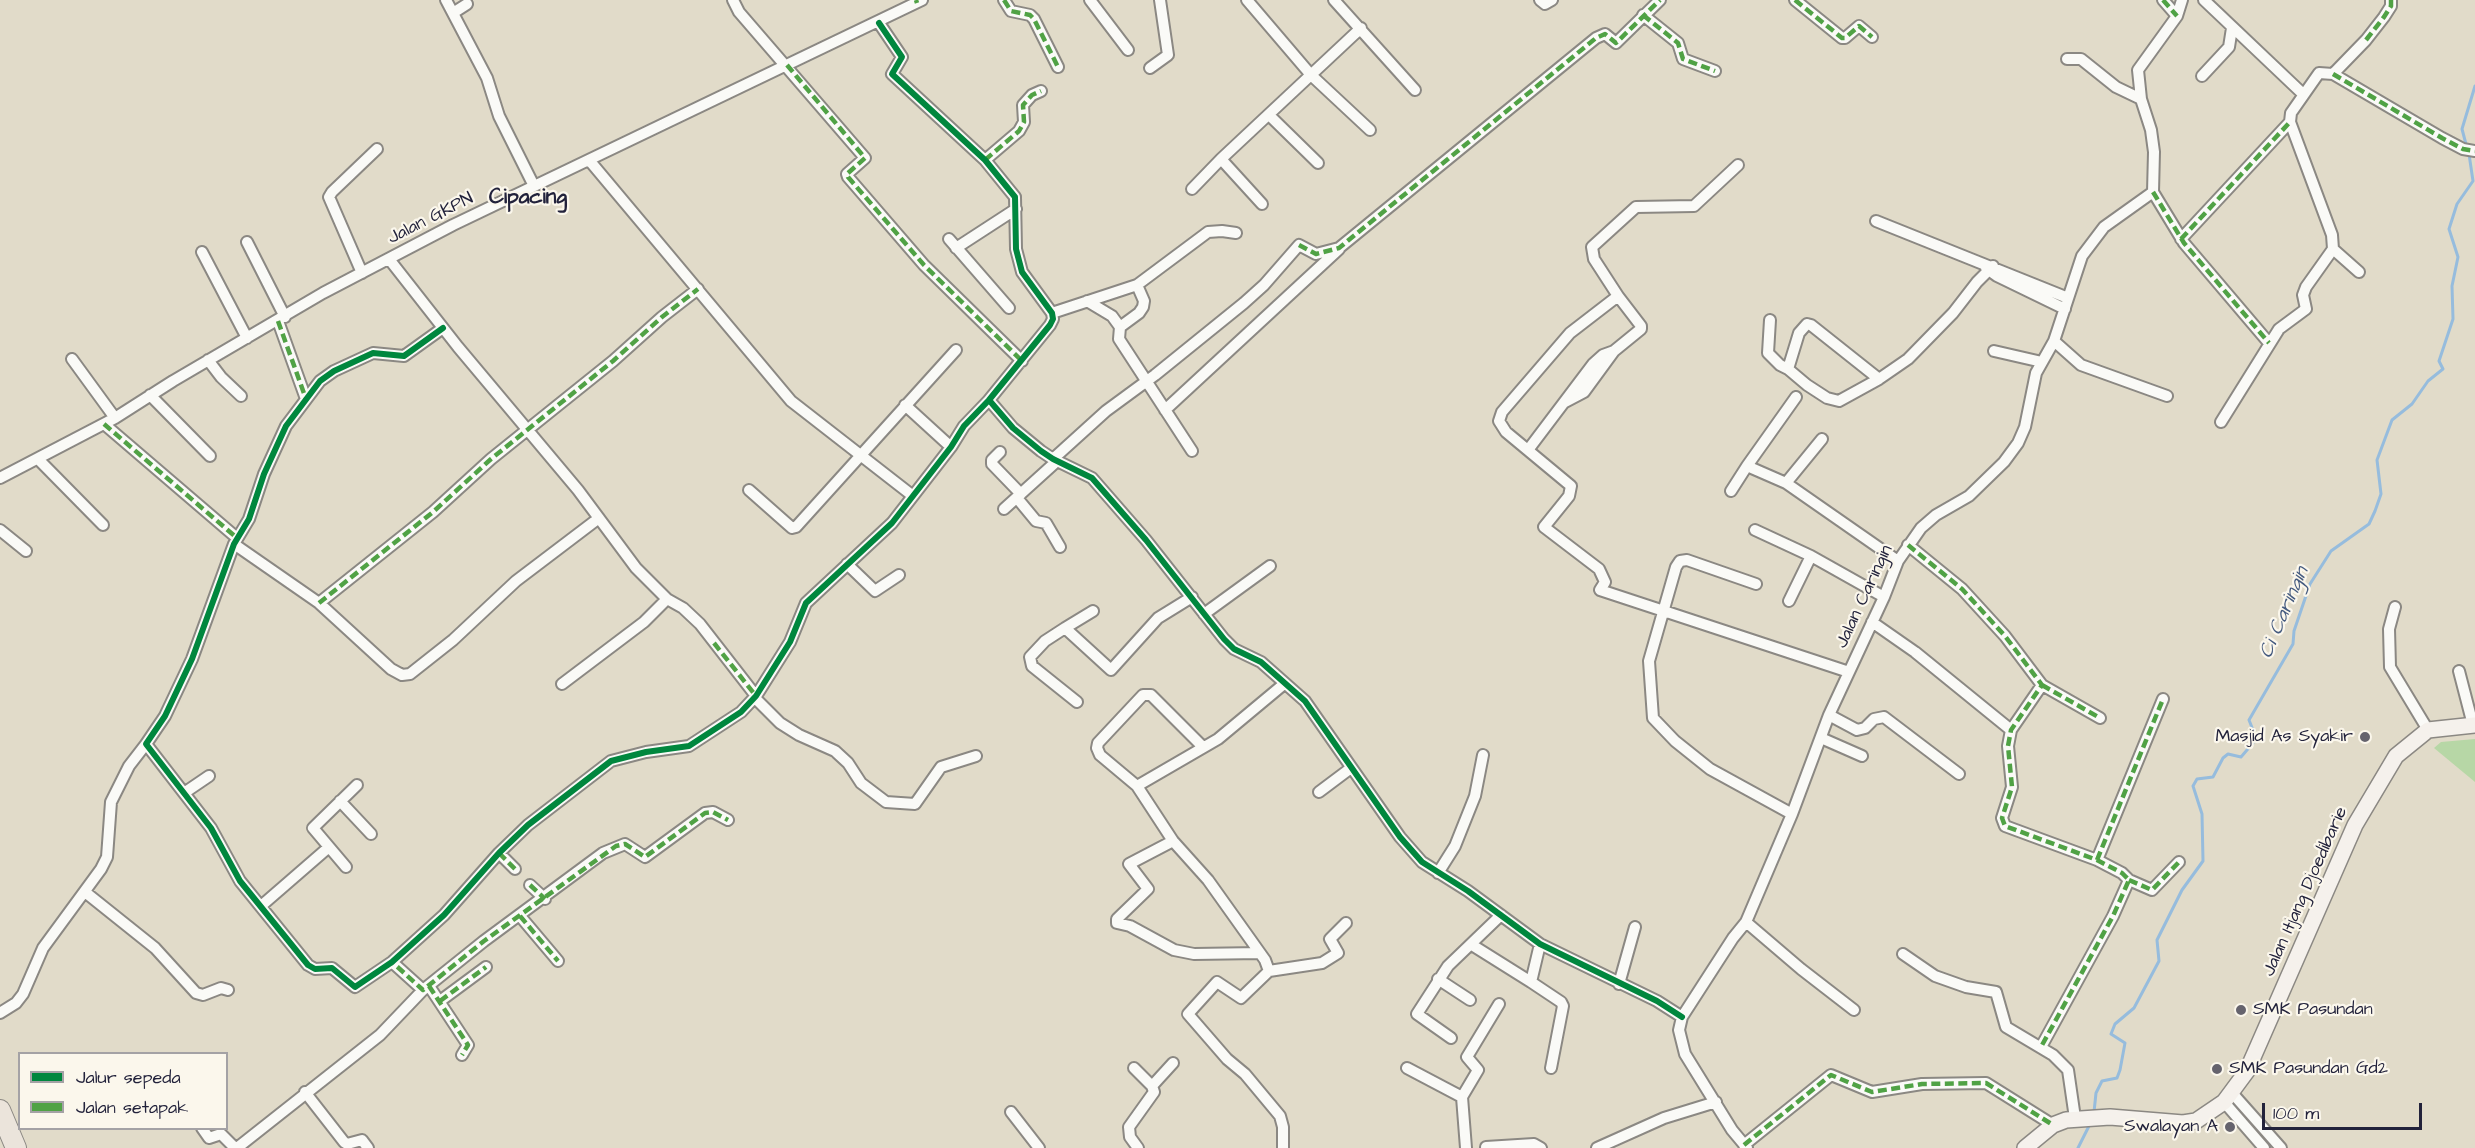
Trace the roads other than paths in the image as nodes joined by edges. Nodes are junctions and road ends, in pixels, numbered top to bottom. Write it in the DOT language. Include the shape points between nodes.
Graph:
graph roads {
  1 [pos="446,0"];
  2 [pos="733,0"];
  3 [pos="1004,0"];
  4 [pos="1090,0"];
  5 [pos="1160,0"];
  6 [pos="1247,0"];
  7 [pos="1334,0"];
  8 [pos="1540,0"];
  9 [pos="1552,0"];
  10 [pos="1660,0"];
  11 [pos="1795,0"];
  12 [pos="2163,0"];
  13 [pos="2182,0"];
  14 [pos="2204,0"];
  15 [pos="2391,0"];
  16 [pos="918,1"];
  17 [pos="466,4"];
  18 [pos="453,13"];
  19 [pos="1643,15"];
  20 [pos="2177,16"];
  21 [pos="879,23"];
  22 [pos="1361,28"];
  23 [pos="2232,28"];
  24 [pos="1872,37"];
  25 [pos="1128,50"];
  26 [pos="2067,58"];
  27 [pos="787,65"];
  28 [pos="1058,67"];
  29 [pos="1150,68"];
  30 [pos="1715,71"];
  31 [pos="2333,74"];
  32 [pos="1311,75"];
  33 [pos="2202,76"];
  34 [pos="1415,90"];
  35 [pos="1041,92"];
  36 [pos="2303,94"];
  37 [pos="2141,99"];
  38 [pos="1269,115"];
  39 [pos="2290,122"];
  40 [pos="1370,130"];
  41 [pos="377,149"];
  42 [pos="2470,150"];
  43 [pos="1221,159"];
  44 [pos="589,160"];
  45 [pos="986,160"];
  46 [pos="1318,163"];
  47 [pos="1738,165"];
  48 [pos="534,186"];
  49 [pos="1192,189"];
  50 [pos="2153,192"];
  51 [pos="1262,204"];
  52 [pos="1016,209"];
  53 [pos="1876,220"];
  54 [pos="1236,233"];
  55 [pos="949,239"];
  56 [pos="2181,239"];
  57 [pos="247,242"];
  58 [pos="956,248"];
  59 [pos="1339,249"];
  60 [pos="2333,249"];
  61 [pos="202,252"];
  62 [pos="388,259"];
  63 [pos="1989,268"];
  64 [pos="2359,272"];
  65 [pos="362,273"];
  66 [pos="1137,285"];
  67 [pos="698,290"];
  68 [pos="1618,296"];
  69 [pos="1087,301"];
  70 [pos="2066,304"];
  71 [pos="1009,308"];
  72 [pos="1052,313"];
  73 [pos="281,319"];
  74 [pos="1770,320"];
  75 [pos="1120,327"];
  76 [pos="443,328"];
  77 [pos="247,338"];
  78 [pos="2054,341"];
  79 [pos="2270,343"];
  80 [pos="956,350"];
  81 [pos="1994,351"];
  82 [pos="72,359"];
  83 [pos="208,360"];
  84 [pos="1022,362"];
  85 [pos="2042,362"];
  86 [pos="1788,369"];
  87 [pos="1879,379"];
  88 [pos="1146,381"];
  89 [pos="150,395"];
  90 [pos="241,396"];
  91 [pos="2167,396"];
  92 [pos="1796,397"];
  93 [pos="306,399"];
  94 [pos="989,400"];
  95 [pos="905,405"];
  96 [pos="1165,410"];
  97 [pos="115,418"];
  98 [pos="2221,422"];
  99 [pos="104,424"];
  100 [pos="529,430"];
  101 [pos="1822,439"];
  102 [pos="951,447"];
  103 [pos="1528,450"];
  104 [pos="1192,451"];
  105 [pos="1000,452"];
  106 [pos="861,455"];
  107 [pos="210,456"];
  108 [pos="38,459"];
  109 [pos="1055,460"];
  110 [pos="1746,466"];
  111 [pos="0,478"];
  112 [pos="1786,483"];
  113 [pos="749,490"];
  114 [pos="1731,490"];
  115 [pos="913,496"];
  116 [pos="1019,496"];
  117 [pos="1004,508"];
  118 [pos="599,518"];
  119 [pos="103,525"];
  120 [pos="0,530"];
  121 [pos="1755,530"];
  122 [pos="235,541"];
  123 [pos="1908,545"];
  124 [pos="1060,547"];
  125 [pos="26,551"];
  126 [pos="1811,556"];
  127 [pos="1898,561"];
  128 [pos="847,564"];
  129 [pos="1270,566"];
  130 [pos="898,575"];
  131 [pos="1756,584"];
  132 [pos="1192,597"];
  133 [pos="1884,597"];
  134 [pos="667,599"];
  135 [pos="1789,601"];
  136 [pos="319,603"];
  137 [pos="2395,607"];
  138 [pos="1663,610"];
  139 [pos="1093,611"];
  140 [pos="1204,614"];
  141 [pos="1872,622"];
  142 [pos="1065,628"];
  143 [pos="2459,671"];
  144 [pos="1849,672"];
  145 [pos="562,684"];
  146 [pos="1284,684"];
  147 [pos="2042,685"];
  148 [pos="756,697"];
  149 [pos="2163,699"];
  150 [pos="1077,702"];
  151 [pos="1829,715"];
  152 [pos="2100,718"];
  153 [pos="2474,725"];
  154 [pos="2011,730"];
  155 [pos="2428,730"];
  156 [pos="1821,738"];
  157 [pos="146,744"];
  158 [pos="1203,747"];
  159 [pos="1483,755"];
  160 [pos="976,756"];
  161 [pos="1862,756"];
  162 [pos="1351,768"];
  163 [pos="1959,774"];
  164 [pos="209,776"];
  165 [pos="357,785"];
  166 [pos="1137,786"];
  167 [pos="1319,792"];
  168 [pos="184,793"];
  169 [pos="340,801"];
  170 [pos="1792,814"];
  171 [pos="728,820"];
  172 [pos="371,834"];
  173 [pos="1173,842"];
  174 [pos="329,847"];
  175 [pos="499,853"];
  176 [pos="2097,860"];
  177 [pos="2179,862"];
  178 [pos="346,867"];
  179 [pos="514,868"];
  180 [pos="1438,873"];
  181 [pos="2129,880"];
  182 [pos="530,885"];
  183 [pos="85,892"];
  184 [pos="545,899"];
  185 [pos="261,906"];
  186 [pos="1501,915"];
  187 [pos="520,916"];
  188 [pos="1746,922"];
  189 [pos="1346,923"];
  190 [pos="1635,927"];
  191 [pos="1540,944"];
  192 [pos="1472,945"];
  193 [pos="1260,953"];
  194 [pos="1903,954"];
  195 [pos="558,961"];
  196 [pos="392,962"];
  197 [pos="486,967"];
  198 [pos="1269,971"];
  199 [pos="1438,979"];
  200 [pos="1531,982"];
  201 [pos="1619,984"];
  202 [pos="426,988"];
  203 [pos="228,990"];
  204 [pos="1470,1000"];
  205 [pos="440,1001"];
  206 [pos="1499,1004"];
  207 [pos="1854,1010"];
  208 [pos="0,1013"];
  209 [pos="1682,1017"];
  210 [pos="1451,1038"];
  211 [pos="2041,1047"];
  212 [pos="462,1055"];
  213 [pos="1173,1063"];
  214 [pos="1134,1068"];
  215 [pos="1407,1068"];
  216 [pos="1551,1068"];
  217 [pos="1152,1086"];
  218 [pos="305,1092"];
  219 [pos="1462,1097"];
  220 [pos="2229,1098"];
  221 [pos="1716,1102"];
  222 [pos="0,1110"];
  223 [pos="1011,1112"];
  224 [pos="2086,1117"];
  225 [pos="2053,1125"];
  226 [pos="203,1130"];
  227 [pos="2276,1146"];
  228 [pos="1745,1147"];
  229 [pos="16,1148"];
  230 [pos="236,1148"];
  231 [pos="368,1148"];
  232 [pos="1039,1148"];
  233 [pos="1138,1148"];
  234 [pos="1283,1148"];
  235 [pos="1466,1148"];
  236 [pos="1476,1148"];
  237 [pos="1486,1148"];
  238 [pos="1541,1148"];
  239 [pos="1597,1148"];
  240 [pos="2025,1148"];
  241 [pos="2264,1148"];
  1 -- 18 [label="street"];
  2 -- 27 [label="street" via="739,12"];
  3 -- 28 [label="street" via="1011,11 1034,19"];
  4 -- 25 [label="street"];
  5 -- 29 [label="street" via="1168,55"];
  6 -- 32 [label="street"];
  7 -- 22 [label="street"];
  8 -- 9 [label="street" via="1545,4"];
  10 -- 19 [label="street"];
  11 -- 24 [label="street" via="1842,38 1858,26"];
  12 -- 20 [label="street"];
  13 -- 20 [label="street"];
  14 -- 23 [label="street"];
  15 -- 31 [label="street" via="2384,18"];
  16 -- 21 [label="street, Jalan GKPN"];
  17 -- 18 [label="street"];
  18 -- 48 [label="street" via="487,78 499,116"];
  19 -- 30 [label="street" via="1678,42 1683,59"];
  19 -- 59 [label="street" via="1616,43 1606,34 1596,38"];
  20 -- 37 [label="street" via="2138,70"];
  21 -- 27 [label="street, Jalan GKPN" via="832,41"];
  21 -- 45 [label="street" via="902,57 892,74"];
  22 -- 32 [label="street"];
  22 -- 34 [label="street"];
  23 -- 33 [label="street" via="2229,47"];
  23 -- 36 [label="street"];
  26 -- 37 [label="street" via="2081,59 2116,87"];
  27 -- 44 [label="street, Jalan GKPN"];
  27 -- 84 [label="street" via="865,158 848,177 924,265"];
  31 -- 36 [label="street" via="2320,72"];
  31 -- 42 [label="street"];
  32 -- 38 [label="street"];
  32 -- 40 [label="street"];
  35 -- 45 [label="street" via="1023,105 1024,122 1019,130"];
  36 -- 39 [label="street"];
  37 -- 50 [label="street" via="2154,152"];
  38 -- 43 [label="street"];
  38 -- 46 [label="street"];
  39 -- 56 [label="street"];
  39 -- 60 [label="street"];
  41 -- 65 [label="street" via="329,197"];
  43 -- 49 [label="street"];
  43 -- 51 [label="street"];
  44 -- 48 [label="street, Jalan GKPN"];
  44 -- 67 [label="street"];
  45 -- 52 [label="street" via="1015,197"];
  47 -- 68 [label="street" via="1694,206 1636,207 1592,247 1594,260"];
  48 -- 62 [label="street, Jalan GKPN"];
  50 -- 56 [label="street"];
  50 -- 70 [label="street, Jalan Caringin" via="2095,236 2082,256"];
  52 -- 58 [label="street"];
  52 -- 72 [label="street" via="1016,249 1022,272"];
  53 -- 63 [label="street"];
  54 -- 66 [label="street" via="1208,232"];
  55 -- 58 [label="street"];
  56 -- 79 [label="street"];
  57 -- 73 [label="street"];
  58 -- 71 [label="street"];
  59 -- 88 [label="street" via="1316,254 1299,245 1264,285"];
  59 -- 96 [label="street"];
  60 -- 64 [label="street"];
  60 -- 79 [label="street" via="2306,287 2306,309 2279,329"];
  61 -- 77 [label="street"];
  62 -- 65 [label="street, Jalan GKPN"];
  62 -- 76 [label="street"];
  63 -- 70 [label="street"];
  63 -- 87 [label="street" via="1953,313 1908,359"];
  65 -- 73 [label="street, Jalan GKPN"];
  66 -- 69 [label="street"];
  66 -- 75 [label="street" via="1143,307"];
  67 -- 100 [label="street"];
  67 -- 106 [label="street" via="791,401"];
  68 -- 103 [label="street" via="1641,326 1640,332 1593,364"];
  68 -- 103 [label="street" via="1570,333 1502,412 1501,428"];
  69 -- 72 [label="street"];
  69 -- 75 [label="street" via="1112,316"];
  70 -- 78 [label="street, Jalan Caringin"];
  72 -- 84 [label="street" via="1053,319"];
  73 -- 77 [label="street, Jalan GKPN"];
  73 -- 93 [label="street"];
  74 -- 86 [label="street" via="1768,353"];
  75 -- 88 [label="street" via="1119,339"];
  76 -- 93 [label="street" via="404,357 373,353 354,360 320,381"];
  76 -- 100 [label="street"];
  77 -- 83 [label="street, Jalan GKPN"];
  78 -- 85 [label="street, Jalan Caringin"];
  78 -- 91 [label="street" via="2081,365"];
  79 -- 98 [label="street"];
  80 -- 95 [label="street"];
  81 -- 85 [label="street"];
  82 -- 97 [label="street"];
  83 -- 89 [label="street, Jalan GKPN"];
  83 -- 90 [label="street"];
  84 -- 94 [label="street"];
  85 -- 123 [label="street, Jalan Caringin" via="2018,443 1969,496 1936,515"];
  86 -- 87 [label="street" via="1827,398 1839,401"];
  86 -- 87 [label="street" via="1799,333 1807,324"];
  88 -- 96 [label="street"];
  88 -- 109 [label="street" via="1098,417"];
  89 -- 97 [label="street, Jalan GKPN"];
  89 -- 107 [label="street"];
  92 -- 110 [label="street"];
  93 -- 122 [label="street" via="286,426 249,519"];
  94 -- 102 [label="street" via="964,426"];
  94 -- 109 [label="street" via="1013,428"];
  95 -- 102 [label="street"];
  95 -- 106 [label="street"];
  96 -- 104 [label="street"];
  97 -- 99 [label="street, Jalan GKPN"];
  99 -- 108 [label="street, Jalan GKPN"];
  99 -- 122 [label="street"];
  100 -- 118 [label="street"];
  100 -- 136 [label="street"];
  101 -- 112 [label="street"];
  102 -- 115 [label="street"];
  103 -- 138 [label="street" via="1571,486 1569,496 1544,528 1599,569 1605,582 1600,590"];
  105 -- 116 [label="street" via="992,464"];
  106 -- 113 [label="street" via="796,527 792,528"];
  106 -- 115 [label="street"];
  108 -- 111 [label="street, Jalan GKPN"];
  108 -- 119 [label="street"];
  109 -- 116 [label="street"];
  109 -- 132 [label="street" via="1092,478"];
  110 -- 112 [label="street"];
  110 -- 114 [label="street"];
  112 -- 127 [label="street"];
  115 -- 128 [label="street" via="892,523"];
  116 -- 117 [label="street"];
  116 -- 124 [label="street" via="1036,521 1046,524"];
  118 -- 134 [label="street" via="636,568"];
  118 -- 136 [label="street" via="516,581 410,674 398,674 391,669"];
  120 -- 125 [label="street"];
  121 -- 126 [label="street"];
  122 -- 136 [label="street"];
  122 -- 157 [label="street" via="192,659 165,716"];
  123 -- 127 [label="street, Jalan Caringin"];
  123 -- 147 [label="street" via="1962,589"];
  126 -- 133 [label="street"];
  126 -- 135 [label="street"];
  127 -- 133 [label="street, Jalan Caringin"];
  128 -- 130 [label="street" via="875,591"];
  128 -- 148 [label="street" via="806,603 790,642"];
  129 -- 140 [label="street"];
  131 -- 138 [label="street" via="1680,561"];
  132 -- 140 [label="street"];
  132 -- 142 [label="street" via="1158,618 1111,670"];
  133 -- 141 [label="street, Jalan Caringin"];
  134 -- 145 [label="street" via="644,622"];
  134 -- 148 [label="street" via="700,624"];
  137 -- 155 [label="street" via="2389,629 2390,667"];
  138 -- 144 [label="street"];
  138 -- 170 [label="street" via="1649,661 1653,718 1710,769"];
  139 -- 142 [label="street"];
  140 -- 146 [label="street" via="1234,649 1261,662"];
  141 -- 144 [label="street, Jalan Caringin"];
  141 -- 154 [label="street"];
  142 -- 150 [label="street" via="1045,641 1030,661"];
  143 -- 153 [label="street"];
  144 -- 151 [label="street, Jalan Caringin"];
  146 -- 158 [label="street"];
  146 -- 162 [label="street" via="1305,701"];
  147 -- 152 [label="street"];
  147 -- 154 [label="street"];
  148 -- 160 [label="street" via="780,723 835,751 861,783 886,802 915,804 941,767"];
  148 -- 175 [label="street" via="733,718 689,746 611,761 528,825"];
  149 -- 176 [label="street"];
  151 -- 156 [label="street, Jalan Caringin"];
  151 -- 163 [label="street" via="1857,730 1884,717"];
  153 -- 155 [label="main road"];
  154 -- 176 [label="street" via="2008,746 2012,787 2002,818 2005,826"];
  155 -- 220 [label="main road, Jalan Itjang Djoedibarie" via="2396,756 2363,810 2247,1071"];
  156 -- 161 [label="street"];
  156 -- 170 [label="street, Jalan Caringin"];
  157 -- 168 [label="street"];
  157 -- 183 [label="street" via="129,766 111,802 107,857"];
  158 -- 166 [label="street"];
  158 -- 166 [label="street" via="1151,695 1143,695 1097,748 1100,755"];
  159 -- 180 [label="street" via="1475,796 1455,846"];
  162 -- 167 [label="street"];
  162 -- 180 [label="street" via="1400,837 1422,862"];
  164 -- 168 [label="street"];
  165 -- 169 [label="street"];
  166 -- 173 [label="street"];
  168 -- 185 [label="street" via="211,828 240,881"];
  169 -- 172 [label="street"];
  169 -- 174 [label="street" via="313,828"];
  170 -- 188 [label="street, Jalan Caringin"];
  171 -- 184 [label="street" via="713,812 705,813 645,857 625,844 616,846"];
  173 -- 193 [label="street" via="1208,880"];
  173 -- 193 [label="street" via="1129,864 1148,889 1117,923 1174,950 1194,954"];
  174 -- 178 [label="street"];
  174 -- 185 [label="street"];
  175 -- 179 [label="street"];
  175 -- 196 [label="street" via="462,897"];
  176 -- 181 [label="street"];
  177 -- 181 [label="street" via="2152,890"];
  180 -- 186 [label="street"];
  181 -- 211 [label="street"];
  182 -- 184 [label="street"];
  183 -- 203 [label="street" via="155,948 196,993"];
  183 -- 208 [label="street" via="43,948 16,1004"];
  184 -- 187 [label="street"];
  185 -- 196 [label="street" via="308,965 315,969 332,968 356,987"];
  186 -- 191 [label="street"];
  186 -- 192 [label="street"];
  187 -- 195 [label="street"];
  187 -- 202 [label="street"];
  188 -- 207 [label="street"];
  188 -- 209 [label="street, Jalan Caringin"];
  189 -- 198 [label="street" via="1330,939 1337,954 1322,963"];
  190 -- 201 [label="street"];
  191 -- 200 [label="street"];
  191 -- 201 [label="street"];
  192 -- 199 [label="street"];
  192 -- 200 [label="street"];
  193 -- 198 [label="street"];
  194 -- 211 [label="street" via="1935,976 1996,992 2006,1028"];
  196 -- 202 [label="street"];
  197 -- 205 [label="street"];
  198 -- 234 [label="street" via="1241,998 1217,982 1188,1014 1280,1116"];
  199 -- 204 [label="street"];
  199 -- 210 [label="street" via="1417,1014"];
  200 -- 216 [label="street" via="1563,1006"];
  201 -- 209 [label="street"];
  202 -- 205 [label="street"];
  202 -- 218 [label="street" via="380,1035"];
  205 -- 212 [label="street" via="468,1045"];
  206 -- 219 [label="street" via="1468,1051 1467,1057 1478,1070"];
  209 -- 221 [label="street" via="1680,1044"];
  211 -- 224 [label="street" via="2068,1070"];
  213 -- 217 [label="street"];
  214 -- 217 [label="street"];
  215 -- 219 [label="street"];
  217 -- 233 [label="street" via="1154,1092 1130,1127 1130,1137"];
  218 -- 230 [label="street"];
  218 -- 231 [label="street" via="344,1142 362,1140"];
  219 -- 235 [label="street"];
  220 -- 224 [label="main road, Jalan Itjang Djoedibarie" via="2196,1121 2183,1123"];
  220 -- 227 [label="street"];
  220 -- 241 [label="street"];
  221 -- 228 [label="street"];
  221 -- 239 [label="street"];
  222 -- 229 [label="highway"];
  223 -- 232 [label="street"];
  224 -- 225 [label="main road"];
  225 -- 228 [label="street" via="1986,1083 1922,1084 1872,1092 1830,1075"];
  225 -- 240 [label="main road"];
  226 -- 230 [label="street" via="209,1138 221,1134"];
  236 -- 237 [label="street"];
  237 -- 238 [label="street" via="1534,1144"];
}
